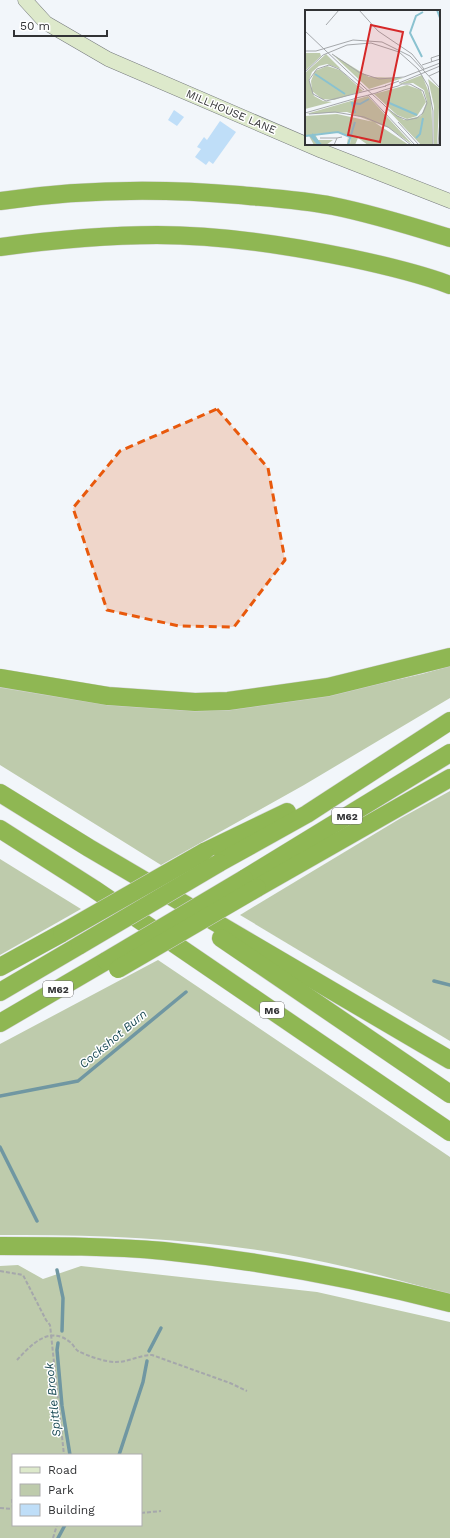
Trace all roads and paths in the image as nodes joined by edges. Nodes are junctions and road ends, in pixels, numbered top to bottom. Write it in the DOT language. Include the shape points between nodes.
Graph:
graph roads {
  1 [pos="25,0"];
  2 [pos="305,144"];
  3 [pos="308,145"];
  4 [pos="0,201"];
  5 [pos="450,201"];
  6 [pos="450,238"];
  7 [pos="0,247"];
  8 [pos="450,285"];
  9 [pos="450,657"];
  10 [pos="0,678"];
  11 [pos="450,721"];
  12 [pos="450,753"];
  13 [pos="370,771"];
  14 [pos="450,778"];
  15 [pos="0,793"];
  16 [pos="0,829"];
  17 [pos="0,842"];
  18 [pos="89,848"];
  19 [pos="250,884"];
  20 [pos="94,889"];
  21 [pos="0,967"];
  22 [pos="0,992"];
  23 [pos="5,1020"];
  24 [pos="450,1060"];
  25 [pos="450,1094"];
  26 [pos="450,1132"];
  27 [pos="0,1246"];
  28 [pos="0,1271"];
  29 [pos="450,1303"];
  30 [pos="52,1334"];
  31 [pos="17,1360"];
  32 [pos="247,1391"];
  33 [pos="64,1454"];
  34 [pos="12,1499"];
  35 [pos="0,1508"];
  36 [pos="12,1510"];
  37 [pos="161,1511"];
  38 [pos="142,1514"];
  39 [pos="57,1526"];
  40 [pos="52,1538"];
  1 -- 2 [label="street, MILLHOUSE LANE" via="46,23 108,59"];
  3 -- 5 [label="street, MILLHOUSE LANE"];
  4 -- 6 [label="highway" via="85,191 196,191 332,206 383,217"];
  7 -- 8 [label="highway" via="55,239 158,235 228,239 294,246 380,265"];
  9 -- 10 [label="highway" via="328,687 228,701 195,702 108,696"];
  11 -- 13 [label="highway, M62"];
  12 -- 19 [label="highway, M62"];
  13 -- 21 [label="highway, bridge" via="204,852"];
  13 -- 22 [label="highway, M62, bridge" via="307,814"];
  14 -- 19 [label="highway"];
  15 -- 18 [label="highway"];
  16 -- 20 [label="highway, M6"];
  17 -- 20 [label="highway"];
  18 -- 24 [label="highway"];
  18 -- 25 [label="highway"];
  19 -- 23 [label="highway, M62, bridge" via="112,965"];
  20 -- 26 [label="highway, M6"];
  27 -- 29 [label="highway" via="61,1246 179,1253 255,1263 386,1287"];
  28 -- 30 [label="path" via="23,1275 50,1325"];
  30 -- 31 [label="path" via="41,1338"];
  30 -- 32 [label="path" via="71,1342 77,1351 103,1359 117,1362 152,1355"];
  30 -- 33 [label="path"];
  34 -- 36 [label="path"];
  35 -- 36 [label="path"];
  37 -- 38 [label="path"];
  39 -- 40 [label="path"];
}
